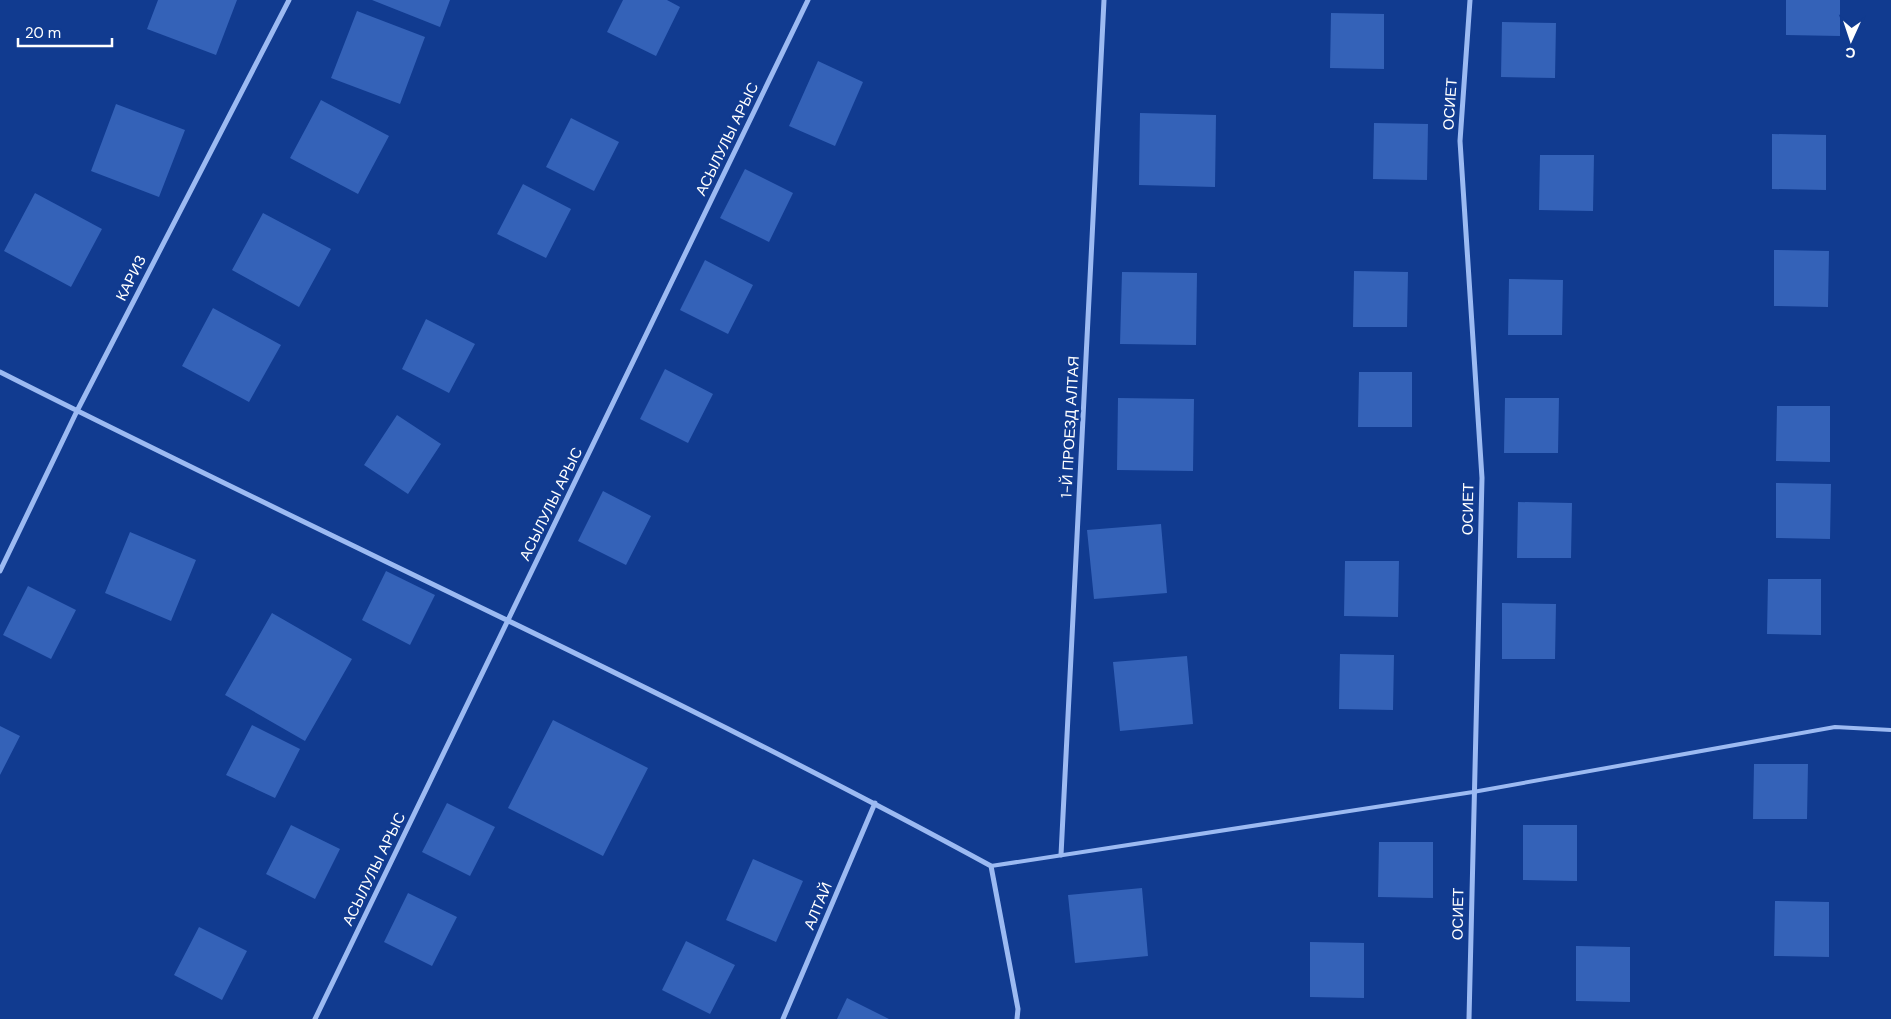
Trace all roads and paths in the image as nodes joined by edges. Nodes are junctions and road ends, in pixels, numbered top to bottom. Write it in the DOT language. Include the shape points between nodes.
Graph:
graph roads {
  1 [pos="290,0"];
  2 [pos="808,0"];
  3 [pos="1104,0"];
  4 [pos="1470,0"];
  5 [pos="0,372"];
  6 [pos="77,411"];
  7 [pos="0,571"];
  8 [pos="508,620"];
  9 [pos="1891,730"];
  10 [pos="1473,792"];
  11 [pos="875,803"];
  12 [pos="1061,855"];
  13 [pos="990,866"];
  14 [pos="315,1019"];
  15 [pos="784,1019"];
  16 [pos="1017,1019"];
  17 [pos="1469,1019"];
  1 -- 6 [label="street, КАРИЗ"];
  2 -- 8 [label="street, АСЫЛУЛЫ АРЫС"];
  3 -- 12 [label="street, 1-Й ПРОЕЗД АЛТАЯ"];
  4 -- 10 [label="street, ОСИЕТ" via="1460,140 1482,478"];
  5 -- 6 [label="street"];
  6 -- 7 [label="street, КАРИЗ"];
  6 -- 8 [label="street"];
  8 -- 11 [label="street"];
  8 -- 14 [label="street, АСЫЛУЛЫ АРЫС"];
  9 -- 10 [label="lane" via="1835,727"];
  10 -- 12 [label="lane"];
  10 -- 17 [label="street, ОСИЕТ"];
  11 -- 13 [label="street"];
  11 -- 15 [label="street, АЛТАЙ"];
  12 -- 13 [label="lane"];
  13 -- 16 [label="street" via="1018,1009"];
}
